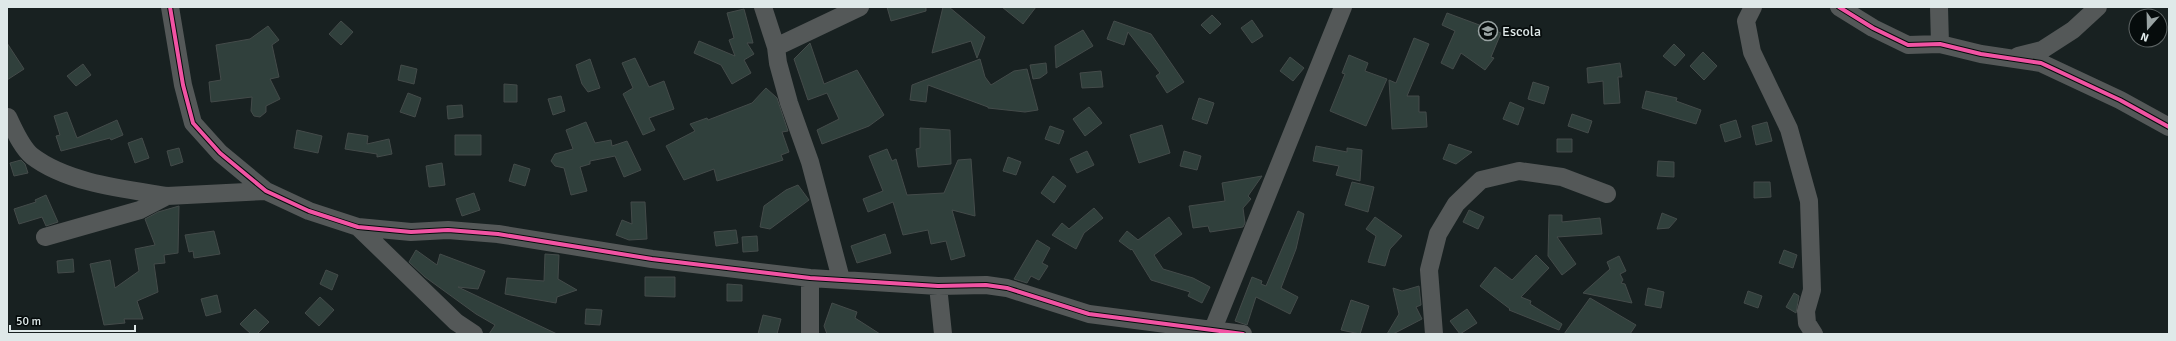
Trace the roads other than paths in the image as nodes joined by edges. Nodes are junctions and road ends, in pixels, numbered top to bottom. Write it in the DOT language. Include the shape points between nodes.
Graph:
graph roads {
  1 [pos="170,7"];
  2 [pos="763,7"];
  3 [pos="860,7"];
  4 [pos="1343,7"];
  5 [pos="1753,7"];
  6 [pos="1839,7"];
  7 [pos="1939,7"];
  8 [pos="2098,7"];
  9 [pos="1940,44"];
  10 [pos="776,47"];
  11 [pos="2013,58"];
  12 [pos="8,116"];
  13 [pos="2169,127"];
  14 [pos="266,191"];
  15 [pos="1606,194"];
  16 [pos="167,196"];
  17 [pos="358,227"];
  18 [pos="45,237"];
  19 [pos="810,278"];
  20 [pos="841,279"];
  21 [pos="938,286"];
  22 [pos="1212,332"];
  23 [pos="474,334"];
  24 [pos="810,334"];
  25 [pos="943,334"];
  26 [pos="1243,334"];
  27 [pos="1434,334"];
  28 [pos="1814,334"];
  1 -- 14 [label="street" via="183,85 193,123 220,153"];
  2 -- 10 [label="street"];
  3 -- 10 [label="street"];
  4 -- 22 [label="street"];
  5 -- 28 [label="street" via="1746,21 1752,52 1789,129 1809,201 1812,290 1806,312 1807,323"];
  6 -- 9 [label="street" via="1873,28 1908,44"];
  7 -- 9 [label="street"];
  8 -- 11 [label="street" via="2072,30 2042,50"];
  9 -- 11 [label="street" via="1981,54"];
  10 -- 20 [label="street" via="787,97 810,162"];
  11 -- 13 [label="street" via="2041,63 2067,74"];
  12 -- 16 [label="street" via="19,139 31,155 61,172 114,187"];
  14 -- 16 [label="street"];
  14 -- 17 [label="street" via="309,211"];
  15 -- 27 [label="street" via="1562,178 1519,171 1481,180 1456,204 1438,234 1429,270"];
  16 -- 18 [label="street" via="140,210"];
  17 -- 19 [label="street" via="411,232 448,230 498,234 652,259"];
  17 -- 23 [label="street" via="456,322"];
  19 -- 20 [label="street"];
  19 -- 24 [label="street"];
  20 -- 21 [label="street"];
  21 -- 22 [label="street" via="986,285 1007,288 1089,314"];
  21 -- 25 [label="street"];
  22 -- 26 [label="street"];
}
